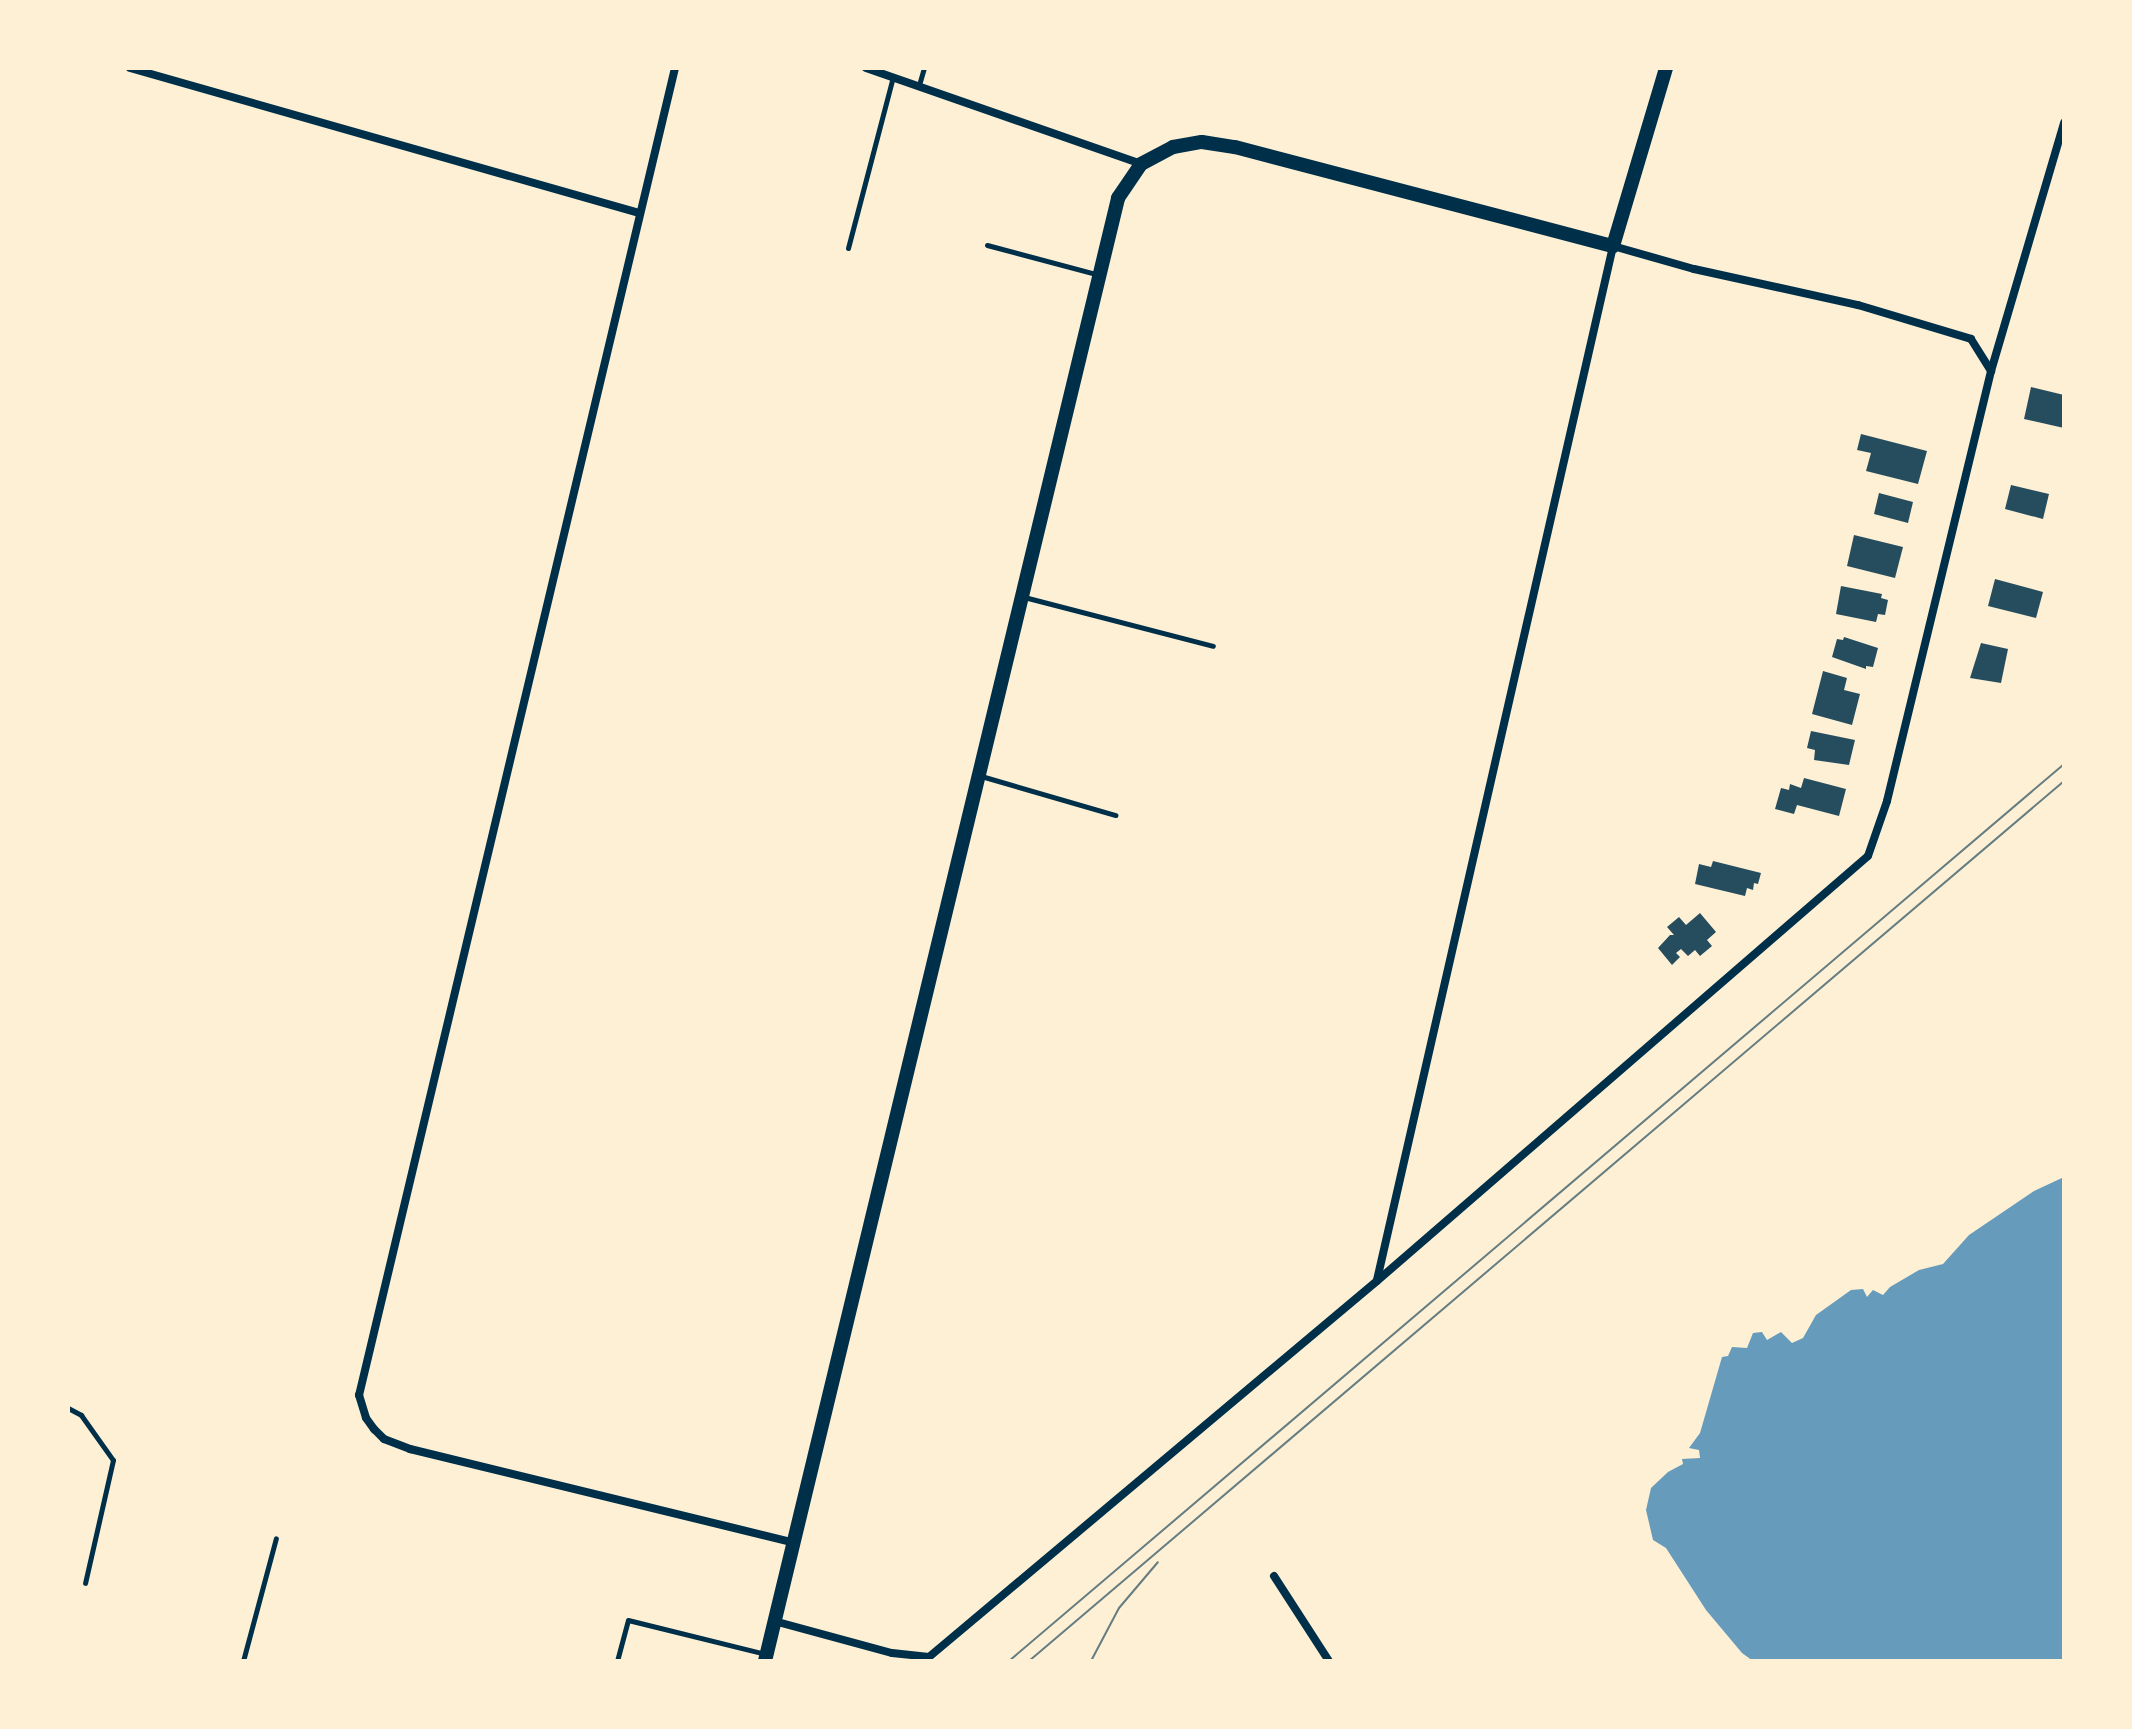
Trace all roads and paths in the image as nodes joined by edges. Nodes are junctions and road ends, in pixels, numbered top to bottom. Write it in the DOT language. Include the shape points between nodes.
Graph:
graph roads {
  1 [pos="130,68"];
  2 [pos="675,68"];
  3 [pos="866,68"];
  4 [pos="924,68"];
  5 [pos="1666,68"];
  6 [pos="893,76"];
  7 [pos="919,85"];
  8 [pos="2064,123"];
  9 [pos="1141,164"];
  10 [pos="639,213"];
  11 [pos="987,245"];
  12 [pos="1613,246"];
  13 [pos="848,248"];
  14 [pos="1101,276"];
  15 [pos="1991,371"];
  16 [pos="1023,597"];
  17 [pos="1213,646"];
  18 [pos="980,775"];
  19 [pos="1115,815"];
  20 [pos="1377,1281"];
  21 [pos="68,1408"];
  22 [pos="276,1538"];
  23 [pos="795,1543"];
  24 [pos="1274,1576"];
  25 [pos="85,1583"];
  26 [pos="774,1621"];
  27 [pos="765,1658"];
  28 [pos="928,1659"];
  29 [pos="243,1661"];
  30 [pos="617,1661"];
  31 [pos="1329,1661"];
  1 -- 10 [label="street"];
  2 -- 10 [label="street"];
  3 -- 6 [label="street"];
  4 -- 7 [label="lane"];
  5 -- 12 [label="street"];
  6 -- 7 [label="street"];
  6 -- 13 [label="lane"];
  7 -- 9 [label="street"];
  8 -- 15 [label="street"];
  9 -- 12 [label="street" via="1173,147 1202,142 1235,147"];
  9 -- 14 [label="street" via="1118,198"];
  10 -- 23 [label="street" via="359,1395 366,1418 384,1439 410,1449"];
  11 -- 14 [label="lane"];
  12 -- 15 [label="street" via="1858,305 1971,339"];
  12 -- 20 [label="street"];
  14 -- 16 [label="street"];
  15 -- 20 [label="street" via="1887,801 1868,856"];
  16 -- 17 [label="lane"];
  16 -- 18 [label="street"];
  18 -- 19 [label="lane"];
  18 -- 23 [label="street"];
  20 -- 28 [label="street"];
  21 -- 25 [label="lane" via="81,1415 113,1460"];
  22 -- 29 [label="lane"];
  23 -- 26 [label="street"];
  24 -- 31 [label="street"];
  26 -- 27 [label="street"];
  26 -- 28 [label="street"];
  27 -- 30 [label="lane" via="628,1620"];
}
